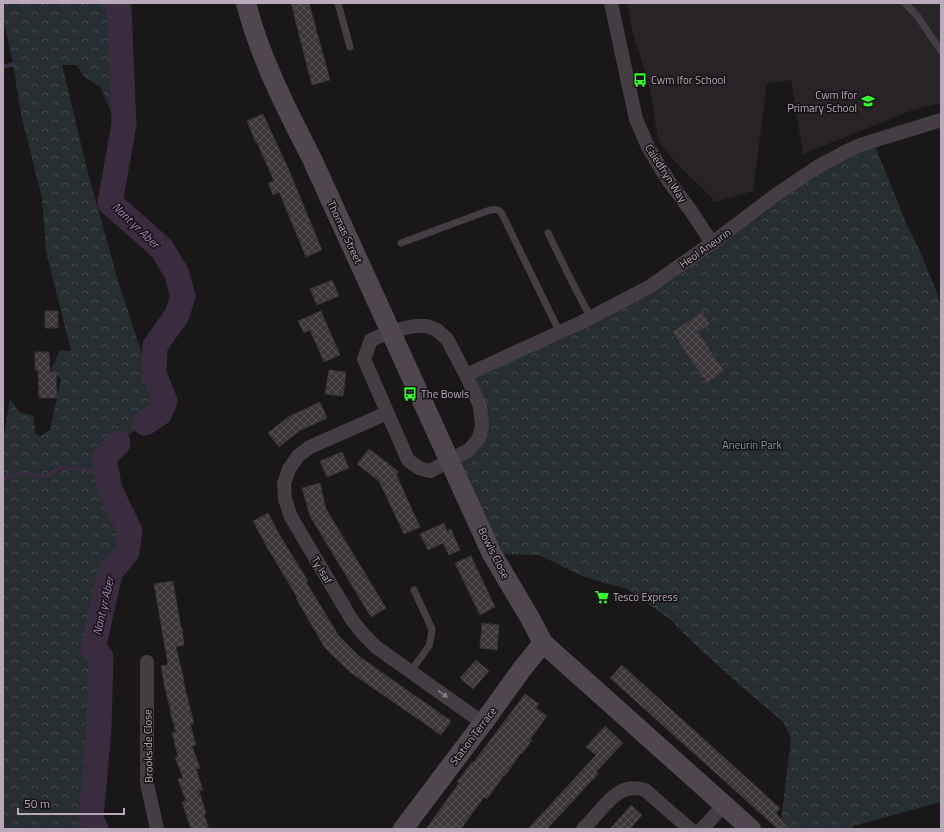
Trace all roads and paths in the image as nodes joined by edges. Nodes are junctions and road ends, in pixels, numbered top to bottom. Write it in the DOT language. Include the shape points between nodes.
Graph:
graph roads {
  1 [pos="246,3"];
  2 [pos="338,3"];
  3 [pos="612,3"];
  4 [pos="905,3"];
  5 [pos="350,47"];
  6 [pos="941,51"];
  7 [pos="941,120"];
  8 [pos="548,233"];
  9 [pos="401,243"];
  10 [pos="712,243"];
  11 [pos="591,318"];
  12 [pos="391,331"];
  13 [pos="560,333"];
  14 [pos="466,375"];
  15 [pos="387,413"];
  16 [pos="450,460"];
  17 [pos="414,590"];
  18 [pos="543,643"];
  19 [pos="147,662"];
  20 [pos="411,671"];
  21 [pos="483,723"];
  22 [pos="724,804"];
  23 [pos="157,829"];
  24 [pos="404,829"];
  25 [pos="583,829"];
  26 [pos="690,829"];
  27 [pos="702,829"];
  28 [pos="751,829"];
  1 -- 12 [label="main road, Thomas Street" via="266,65"];
  2 -- 5 [label="lane"];
  3 -- 10 [label="street, Caledfryn Way" via="636,119 648,147 668,180"];
  4 -- 6 [label="lane"];
  7 -- 10 [label="street, Heol Aneurin" via="860,145 817,166"];
  8 -- 11 [label="lane"];
  9 -- 13 [label="lane" via="490,210 498,210"];
  10 -- 11 [label="street, Heol Aneurin" via="649,287"];
  11 -- 13 [label="street, Heol Aneurin"];
  12 -- 14 [label="street" via="414,326 427,326 437,330 447,339"];
  12 -- 15 [label="street" via="372,340 364,359"];
  12 -- 16 [label="main road, Thomas Street"];
  13 -- 14 [label="street, Heol Aneurin"];
  14 -- 16 [label="street" via="480,406 482,426 479,438 469,450"];
  15 -- 16 [label="street" via="408,460 419,468 430,471"];
  15 -- 20 [label="street, Ty Isaf" via="310,447 298,456 286,477 285,499 291,517 352,620 376,647"];
  16 -- 18 [label="main road, Bowls Close" via="492,554"];
  17 -- 20 [label="lane" via="432,628 429,646"];
  18 -- 21 [label="main road, Station Terrace"];
  18 -- 22 [label="main road"];
  19 -- 23 [label="street, Brookside Close" via="147,784"];
  20 -- 21 [label="street, Ty Isaf, one-way"];
  21 -- 24 [label="main road, Station Terrace"];
  22 -- 27 [label="street"];
  22 -- 28 [label="main road"];
  25 -- 26 [label="street" via="617,793 638,788 645,790"];
}
